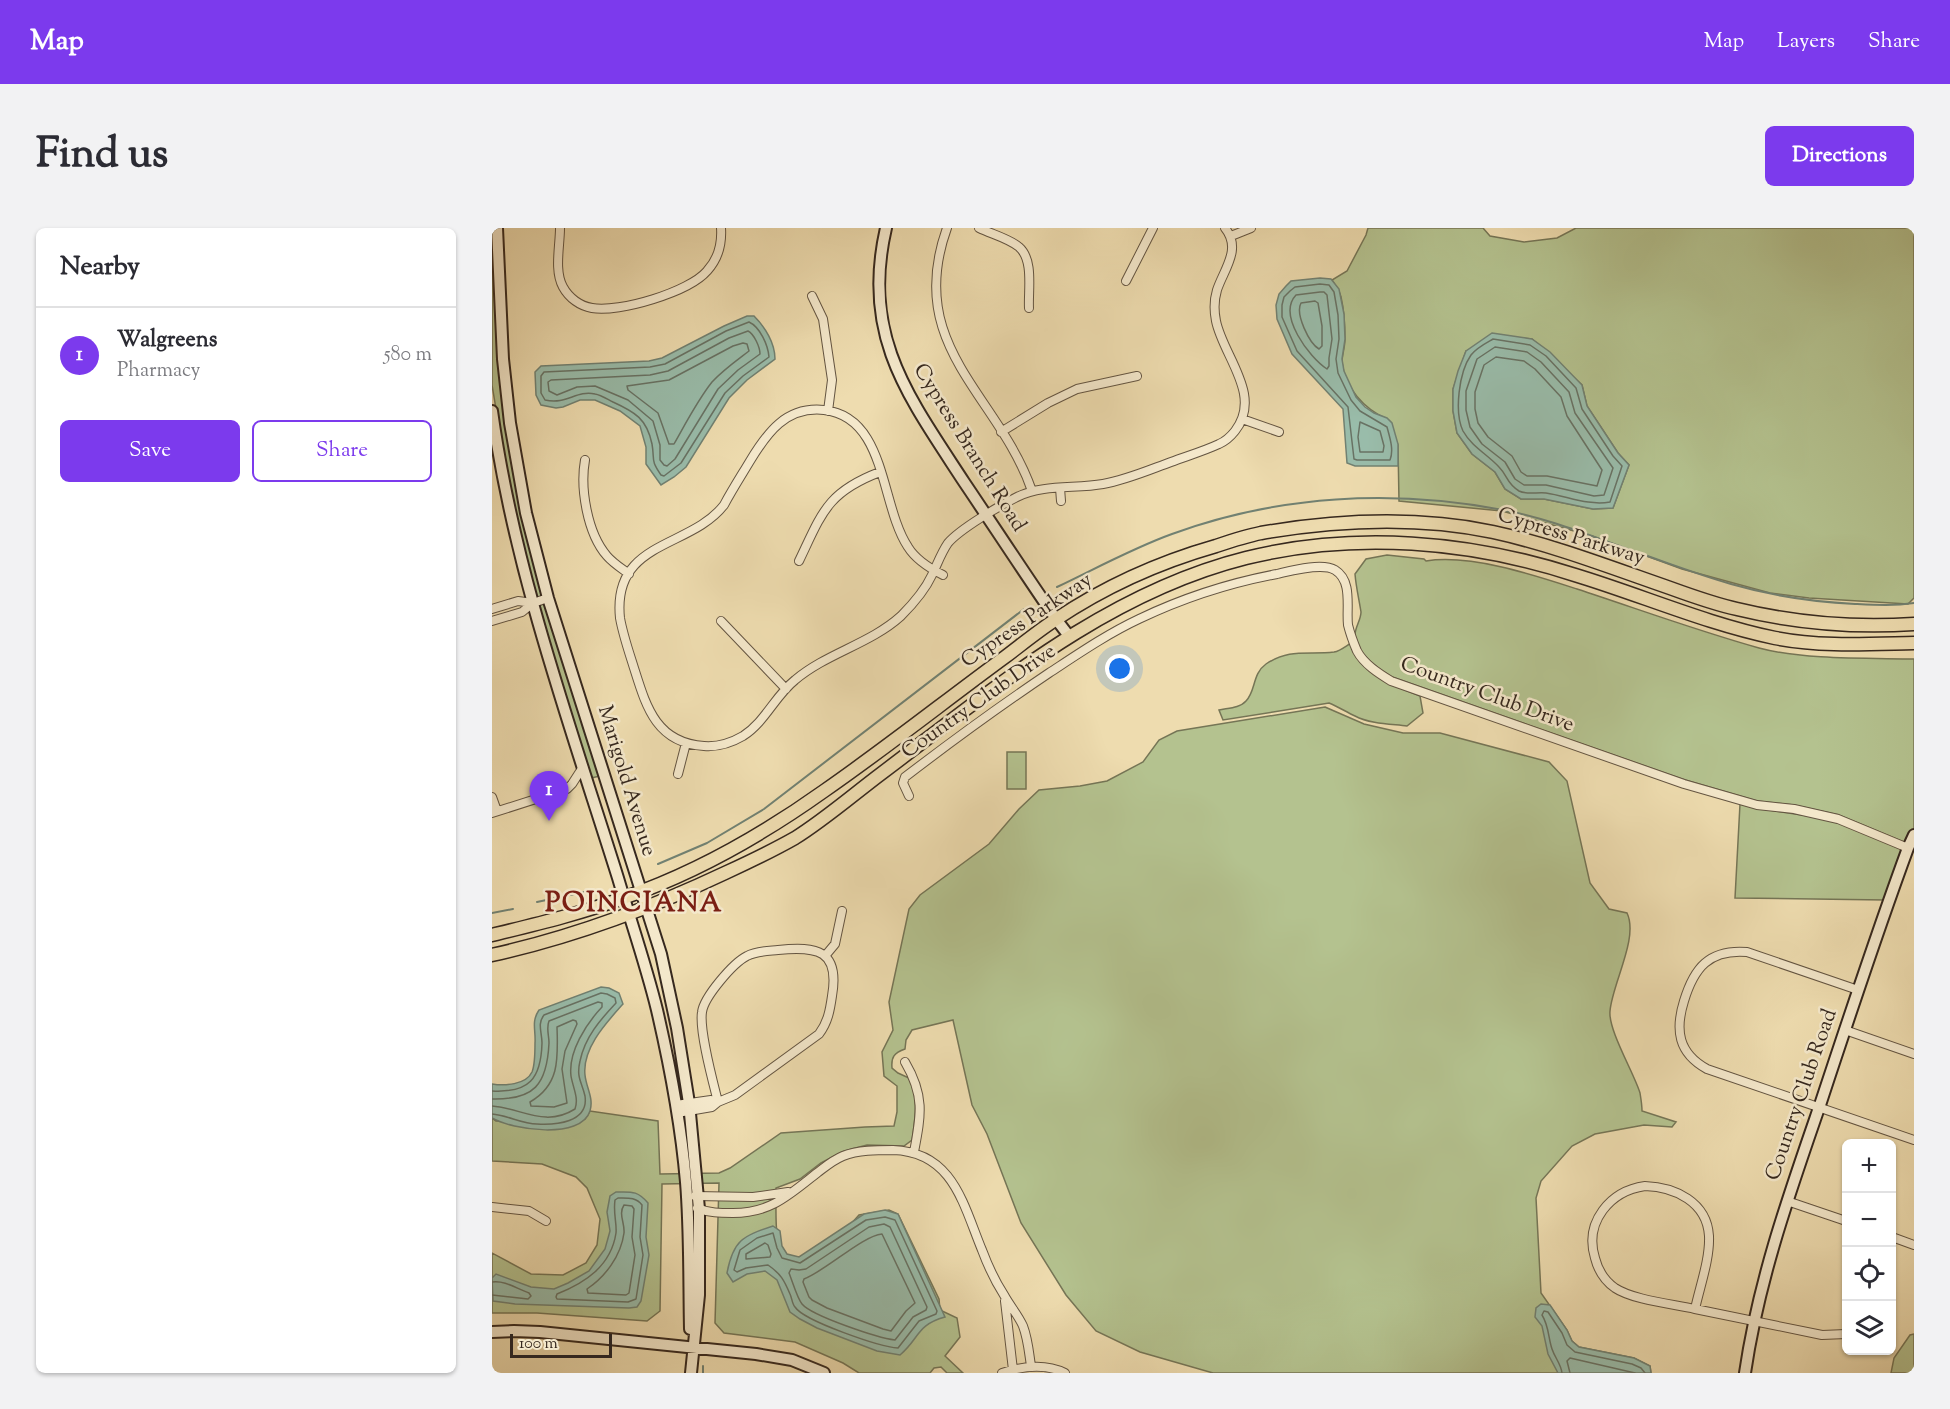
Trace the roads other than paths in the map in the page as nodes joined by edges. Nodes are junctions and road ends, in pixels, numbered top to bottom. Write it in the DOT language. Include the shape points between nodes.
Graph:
graph roads {
  1 [pos="497,228"];
  2 [pos="560,228"];
  3 [pos="721,228"];
  4 [pos="886,228"];
  5 [pos="947,228"];
  6 [pos="979,228"];
  7 [pos="1153,228"];
  8 [pos="1225,228"];
  9 [pos="1251,228"];
  10 [pos="1230,236"];
  11 [pos="1126,281"];
  12 [pos="812,296"];
  13 [pos="1029,308"];
  14 [pos="1137,376"];
  15 [pos="492,411"];
  16 [pos="828,411"];
  17 [pos="1242,419"];
  18 [pos="1001,432"];
  19 [pos="1279,432"];
  20 [pos="585,460"];
  21 [pos="880,472"];
  22 [pos="1060,489"];
  23 [pos="1032,491"];
  24 [pos="1061,501"];
  25 [pos="987,516"];
  26 [pos="799,561"];
  27 [pos="934,571"];
  28 [pos="629,574"];
  29 [pos="943,575"];
  30 [pos="548,598"];
  31 [pos="533,603"];
  32 [pos="492,609"];
  33 [pos="1056,619"];
  34 [pos="492,621"];
  35 [pos="721,621"];
  36 [pos="1914,624"];
  37 [pos="1070,636"];
  38 [pos="1914,643"];
  39 [pos="1079,653"];
  40 [pos="786,688"];
  41 [pos="686,743"];
  42 [pos="584,767"];
  43 [pos="678,774"];
  44 [pos="909,796"];
  45 [pos="492,797"];
  46 [pos="494,812"];
  47 [pos="1914,835"];
  48 [pos="1908,848"];
  49 [pos="640,892"];
  50 [pos="624,898"];
  51 [pos="646,907"];
  52 [pos="842,911"];
  53 [pos="629,914"];
  54 [pos="492,935"];
  55 [pos="492,955"];
  56 [pos="825,956"];
  57 [pos="1858,990"];
  58 [pos="1845,1030"];
  59 [pos="1914,1054"];
  60 [pos="905,1062"];
  61 [pos="718,1102"];
  62 [pos="690,1107"];
  63 [pos="1819,1108"];
  64 [pos="677,1109"];
  65 [pos="1914,1140"];
  66 [pos="914,1152"];
  67 [pos="792,1191"];
  68 [pos="690,1199"];
  69 [pos="1787,1201"];
  70 [pos="492,1207"];
  71 [pos="699,1209"];
  72 [pos="1842,1220"];
  73 [pos="546,1221"];
  74 [pos="1896,1238"];
  75 [pos="1914,1245"];
  76 [pos="1004,1296"];
  77 [pos="1695,1309"];
  78 [pos="1754,1321"];
  79 [pos="492,1332"];
  80 [pos="1842,1334"];
  81 [pos="693,1347"];
  82 [pos="1030,1366"];
  83 [pos="1013,1370"];
  84 [pos="691,1373"];
  85 [pos="824,1373"];
  86 [pos="1002,1373"];
  87 [pos="1065,1373"];
  88 [pos="1745,1373"];
  1 -- 30 [label="main road, Marigold Avenue" via="502,359 510,423 526,513"];
  2 -- 3 [label="street" via="562,286 576,302 599,309 657,298 695,281 715,260"];
  4 -- 25 [label="main road, Cypress Branch Road" via="879,293 892,360 917,410"];
  5 -- 18 [label="street" via="937,282 943,328 959,366"];
  6 -- 13 [label="street" via="1014,244 1024,254"];
  7 -- 11 [label="street"];
  8 -- 10 [label="street"];
  9 -- 10 [label="street"];
  10 -- 17 [label="street" via="1231,259 1217,291 1215,313 1244,390"];
  12 -- 16 [label="street" via="823,319 832,380"];
  14 -- 18 [label="street" via="1077,389"];
  15 -- 31 [label="main road, Marigold Avenue" via="511,517"];
  16 -- 21 [label="street" via="862,430"];
  16 -- 28 [label="street" via="802,411 776,425 715,514 651,551"];
  17 -- 19 [label="street"];
  17 -- 22 [label="street" via="1229,437 1216,446 1103,484"];
  18 -- 23 [label="street" via="1024,468"];
  20 -- 28 [label="street" via="583,489 594,533 606,555"];
  21 -- 26 [label="street" via="843,490 834,499"];
  21 -- 27 [label="street" via="904,540 914,555"];
  22 -- 23 [label="street"];
  22 -- 24 [label="street"];
  23 -- 25 [label="street"];
  25 -- 27 [label="street" via="949,542"];
  25 -- 33 [label="main road, Cypress Branch Road"];
  27 -- 29 [label="street"];
  27 -- 40 [label="street" via="912,604 891,623 815,666"];
  28 -- 41 [label="street" via="620,599 620,618 645,704 661,727"];
  30 -- 31 [label="street"];
  30 -- 49 [label="main road, Marigold Avenue"];
  31 -- 32 [label="street" via="518,601"];
  31 -- 34 [label="street" via="522,612"];
  31 -- 42 [label="main road, Marigold Avenue"];
  33 -- 36 [label="main road, Cypress Parkway" via="1110,588 1198,551 1256,534 1382,522 1439,524 1492,532 1548,546 1734,609 1779,618 1875,627"];
  33 -- 37 [label="main road, Cypress Branch Road"];
  33 -- 49 [label="main road, Cypress Parkway" via="777,822"];
  35 -- 40 [label="street"];
  37 -- 38 [label="main road, Cypress Parkway" via="1126,603 1191,575 1247,558 1345,543 1393,543 1458,546 1515,558 1778,638 1842,645"];
  37 -- 39 [label="street"];
  37 -- 51 [label="main road, Cypress Parkway" via="797,836 698,886"];
  39 -- 44 [label="street, Country Club Drive" via="905,777 903,783"];
  39 -- 48 [label="street, Country Club Drive" via="1186,598 1244,580 1303,568 1334,569 1341,575 1347,592 1348,626 1358,653 1390,681 1684,784 1756,805 1838,819"];
  40 -- 41 [label="street" via="757,724 738,739 716,746"];
  41 -- 43 [label="street"];
  42 -- 46 [label="street" via="567,789"];
  42 -- 50 [label="main road, Marigold Avenue"];
  45 -- 46 [label="street"];
  47 -- 48 [label="main road, Country Club Road"];
  48 -- 57 [label="main road, Country Club Road"];
  49 -- 50 [label="main road, Cypress Parkway"];
  49 -- 51 [label="main road, Marigold Avenue"];
  50 -- 53 [label="main road, Marigold Avenue"];
  50 -- 54 [label="main road, Cypress Parkway"];
  51 -- 53 [label="main road, Cypress Parkway"];
  51 -- 62 [label="main road, Marigold Avenue" via="671,996"];
  52 -- 56 [label="street" via="835,944"];
  53 -- 55 [label="main road, Cypress Parkway"];
  53 -- 64 [label="main road, Marigold Avenue" via="657,1010"];
  56 -- 61 [label="street" via="835,980 827,1020 819,1034 735,1095"];
  56 -- 61 [label="street" via="806,949 751,954 738,962 708,997 702,1009 702,1023"];
  57 -- 58 [label="main road, Country Club Road"];
  57 -- 63 [label="street" via="1737,951 1704,962 1687,991 1679,1032 1695,1062 1713,1072"];
  58 -- 59 [label="street"];
  58 -- 63 [label="main road, Country Club Road"];
  60 -- 66 [label="street" via="916,1080 920,1107"];
  61 -- 62 [label="street" via="712,1107"];
  62 -- 64 [label="street"];
  62 -- 68 [label="main road, Marigold Avenue"];
  63 -- 65 [label="street"];
  63 -- 69 [label="main road, Country Club Road"];
  64 -- 68 [label="main road, Marigold Avenue"];
  66 -- 67 [label="street" via="852,1153 832,1162"];
  66 -- 76 [label="street" via="942,1168 951,1179"];
  67 -- 68 [label="street"];
  67 -- 71 [label="street" via="772,1205 746,1213 706,1213"];
  68 -- 71 [label="main road, Marigold Avenue"];
  68 -- 81 [label="main road, Marigold Avenue"];
  69 -- 72 [label="street"];
  69 -- 78 [label="main road, Country Club Road"];
  70 -- 73 [label="street" via="529,1211"];
  71 -- 81 [label="main road, Marigold Avenue" via="699,1295"];
  74 -- 75 [label="street"];
  76 -- 82 [label="street" via="1022,1325"];
  76 -- 83 [label="street"];
  77 -- 77 [label="street" via="1626,1294 1605,1278 1597,1265 1592,1237 1599,1215 1615,1197 1637,1187 1654,1186 1685,1197 1699,1209 1709,1238"];
  77 -- 78 [label="street"];
  78 -- 80 [label="street" via="1822,1335"];
  78 -- 88 [label="main road, Country Club Road"];
  79 -- 81 [label="main road" via="524,1331"];
  81 -- 84 [label="main road, Marigold Avenue"];
  81 -- 85 [label="main road" via="775,1356"];
  82 -- 83 [label="street"];
  82 -- 87 [label="street"];
  83 -- 86 [label="street"];
}
